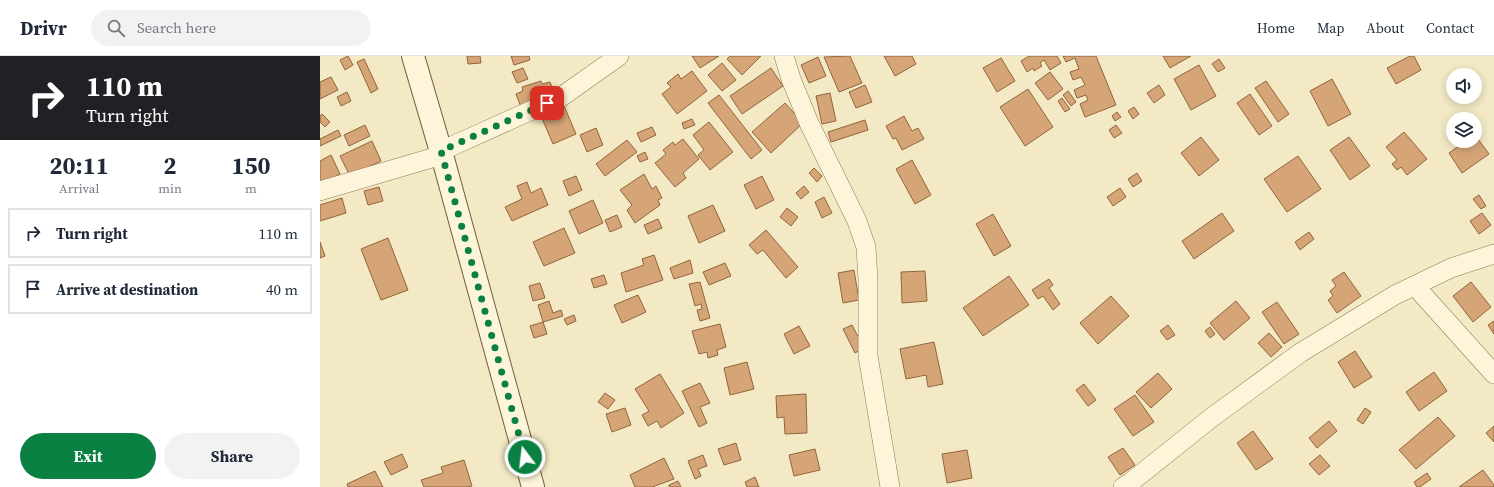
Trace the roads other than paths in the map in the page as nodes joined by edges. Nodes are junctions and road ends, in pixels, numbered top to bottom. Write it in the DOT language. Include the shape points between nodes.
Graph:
graph roads {
  1 [pos="413,56"];
  2 [pos="619,56"];
  3 [pos="789,58"];
  4 [pos="441,153"];
  5 [pos="320,191"];
  6 [pos="1494,254"];
  7 [pos="1414,286"];
  8 [pos="1494,374"];
  9 [pos="533,487"];
  10 [pos="890,487"];
  11 [pos="1123,487"];
  1 -- 4 [label="main road"];
  2 -- 4 [label="street" via="561,97"];
  3 -- 10 [label="street" via="809,123 858,221 866,247 868,356"];
  4 -- 5 [label="street"];
  4 -- 9 [label="main road"];
  6 -- 7 [label="street" via="1451,268"];
  7 -- 8 [label="street"];
  7 -- 11 [label="street" via="1300,353"];
}
